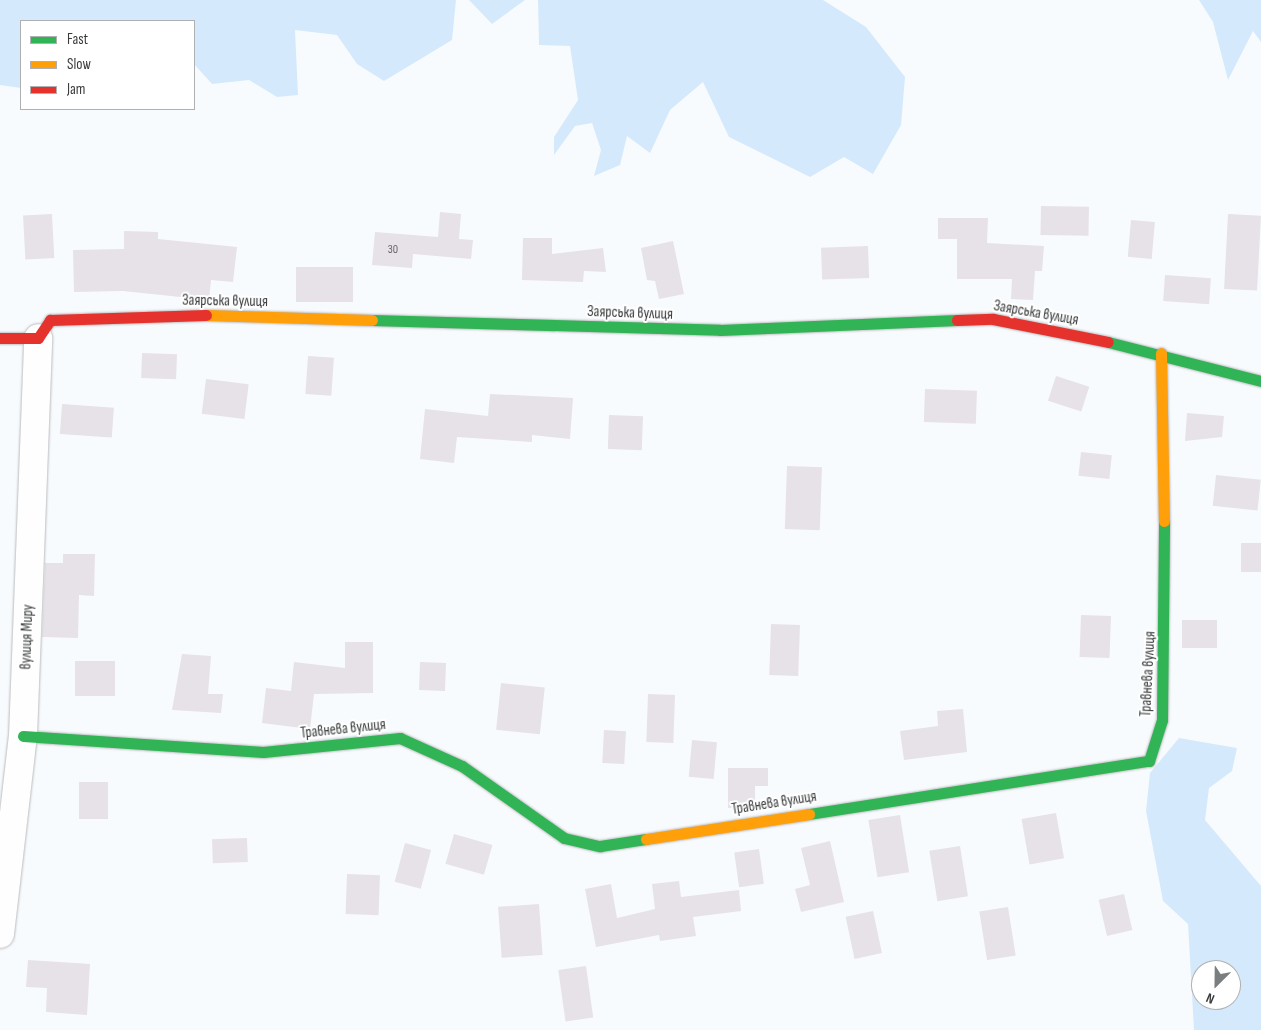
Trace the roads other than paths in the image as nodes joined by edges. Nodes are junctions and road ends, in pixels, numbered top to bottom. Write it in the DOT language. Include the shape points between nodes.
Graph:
graph roads {
  1 [pos="0,338"];
  2 [pos="38,338"];
  3 [pos="1161,352"];
  4 [pos="1261,381"];
  5 [pos="23,736"];
  6 [pos="0,934"];
  1 -- 2 [label="street"];
  2 -- 3 [label="street, Заярська вулиця" via="50,320 198,315 720,330 993,319"];
  2 -- 5 [label="street, вулиця Миру"];
  3 -- 4 [label="street, Заярська вулиця"];
  3 -- 5 [label="street, Травнева вулиця" via="1166,641 1162,720 1149,761 600,846 564,838 462,766 400,738 263,752"];
  5 -- 6 [label="street, вулиця Миру"];
}
